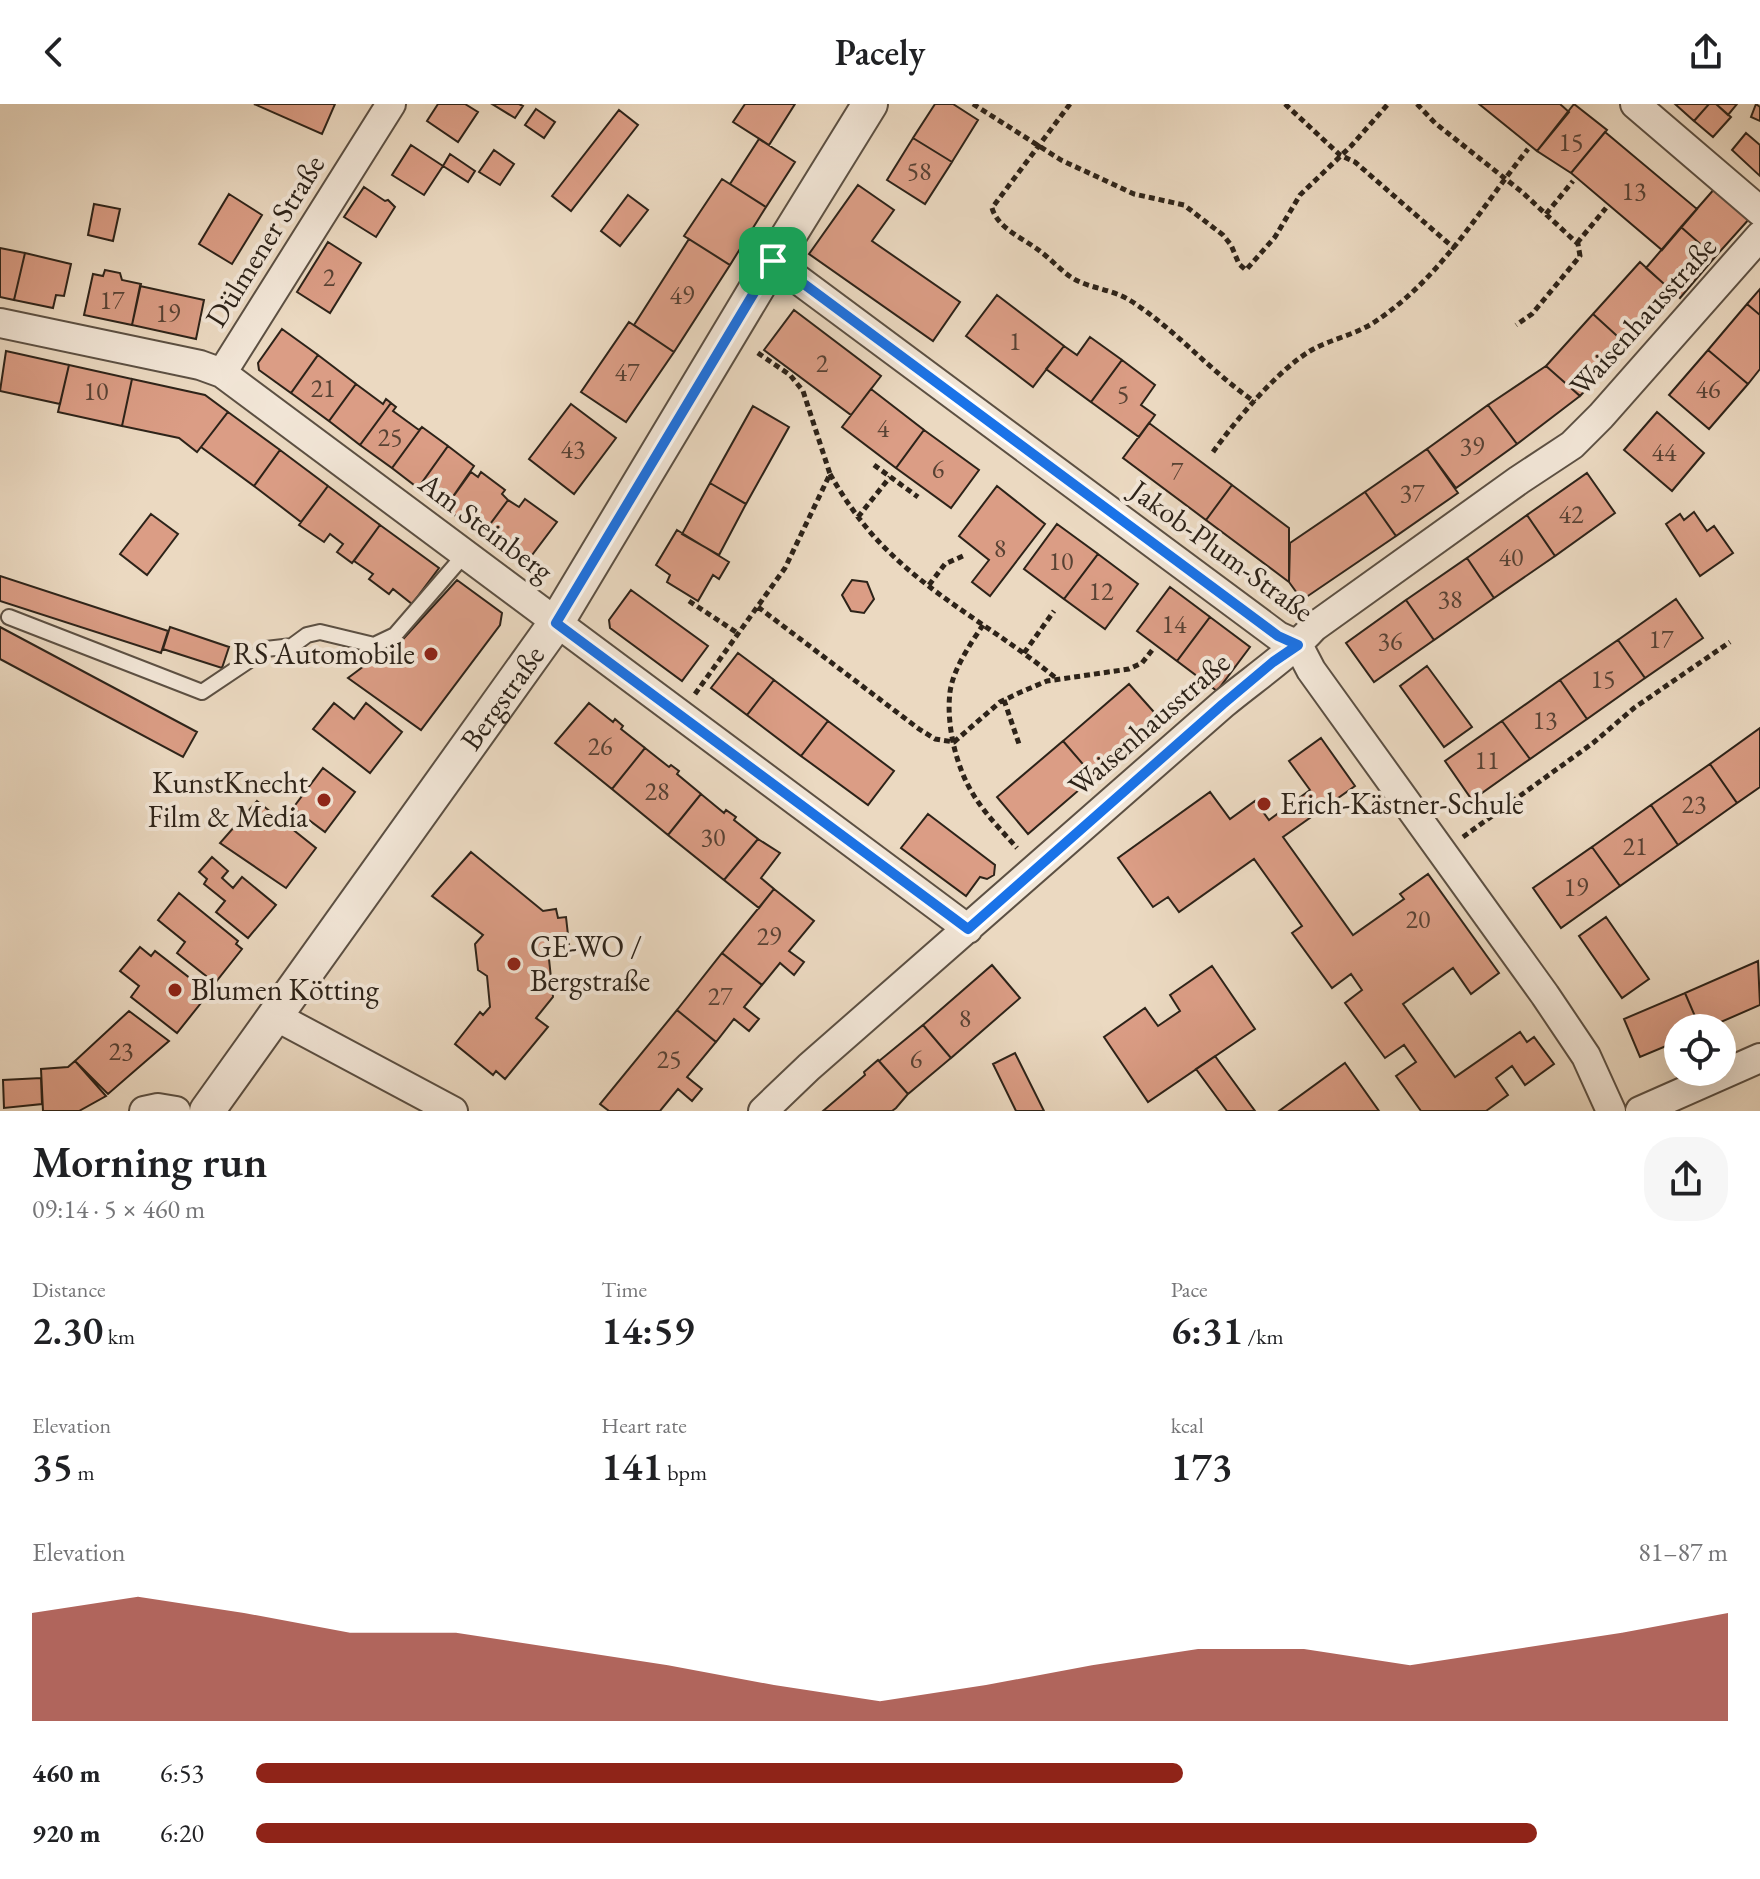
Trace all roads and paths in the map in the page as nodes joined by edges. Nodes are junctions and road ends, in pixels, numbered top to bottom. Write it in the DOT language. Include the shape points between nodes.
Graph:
graph roads {
  1 [pos="391,104"];
  2 [pos="870,104"];
  3 [pos="973,104"];
  4 [pos="1070,104"];
  5 [pos="1285,104"];
  6 [pos="1388,104"];
  7 [pos="1417,104"];
  8 [pos="1635,104"];
  9 [pos="1039,146"];
  10 [pos="1528,149"];
  11 [pos="1340,155"];
  12 [pos="1504,178"];
  13 [pos="1573,181"];
  14 [pos="1606,208"];
  15 [pos="1760,211"];
  16 [pos="1546,214"];
  17 [pos="1760,236"];
  18 [pos="1577,243"];
  19 [pos="1455,249"];
  20 [pos="773,261"];
  21 [pos="0,323"];
  22 [pos="1516,325"];
  23 [pos="728,335"];
  24 [pos="222,373"];
  25 [pos="1255,402"];
  26 [pos="1213,452"];
  27 [pos="874,465"];
  28 [pos="830,474"];
  29 [pos="890,477"];
  30 [pos="918,497"];
  31 [pos="858,517"];
  32 [pos="465,554"];
  33 [pos="965,555"];
  34 [pos="929,585"];
  35 [pos="689,601"];
  36 [pos="758,607"];
  37 [pos="1054,611"];
  38 [pos="9,617"];
  39 [pos="556,623"];
  40 [pos="983,625"];
  41 [pos="739,634"];
  42 [pos="1730,642"];
  43 [pos="1298,645"];
  44 [pos="1153,649"];
  45 [pos="1024,653"];
  46 [pos="1058,679"];
  47 [pos="1004,700"];
  48 [pos="679,714"];
  49 [pos="954,742"];
  50 [pos="1019,744"];
  51 [pos="1443,851"];
  52 [pos="1036,869"];
  53 [pos="968,929"];
  54 [pos="275,1016"];
  55 [pos="1760,1058"];
  56 [pos="144,1111"];
  57 [pos="176,1111"];
  58 [pos="207,1111"];
  59 [pos="453,1111"];
  60 [pos="763,1111"];
  61 [pos="1611,1111"];
  62 [pos="1640,1111"];
  1 -- 24 [label="street, Dülmener Straße"];
  2 -- 20 [label="street, Bergstraße"];
  3 -- 9 [label="path"];
  4 -- 9 [label="path"];
  5 -- 11 [label="path"];
  6 -- 11 [label="path"];
  7 -- 12 [label="path"];
  8 -- 15 [label="street"];
  9 -- 11 [label="path" via="1134,194 1184,205 1223,235 1246,270 1275,237 1300,195"];
  9 -- 25 [label="path" via="992,208 1005,227 1075,279 1131,301"];
  10 -- 12 [label="path"];
  11 -- 19 [label="path" via="1355,162"];
  12 -- 16 [label="path"];
  12 -- 19 [label="path"];
  13 -- 16 [label="path"];
  14 -- 18 [label="path"];
  16 -- 18 [label="path"];
  17 -- 43 [label="street, Waisenhausstraße" via="1572,445 1341,605"];
  18 -- 22 [label="path" via="1580,256 1532,314"];
  19 -- 25 [label="path" via="1376,322 1304,355"];
  20 -- 23 [label="street, Bergstraße"];
  20 -- 43 [label="street, Jakob-Plum-Straße" via="1278,636"];
  21 -- 24 [label="street, Am Steinberg"];
  23 -- 28 [label="path" via="790,375 803,391"];
  23 -- 39 [label="street, Bergstraße"];
  24 -- 32 [label="street, Am Steinberg"];
  25 -- 26 [label="path"];
  27 -- 29 [label="path"];
  28 -- 31 [label="path"];
  28 -- 36 [label="path" via="785,568"];
  29 -- 30 [label="path"];
  29 -- 31 [label="path"];
  31 -- 34 [label="path" via="889,553"];
  32 -- 38 [label="lane" via="395,635 374,645 320,632 307,635 292,646 266,649 202,692"];
  32 -- 39 [label="street, Am Steinberg"];
  33 -- 34 [label="path" via="945,564"];
  34 -- 40 [label="path"];
  35 -- 41 [label="path"];
  36 -- 41 [label="path"];
  36 -- 49 [label="path" via="919,729"];
  37 -- 45 [label="path"];
  39 -- 48 [label="street, Am Steinberg"];
  39 -- 54 [label="street, Bergstraße"];
  40 -- 45 [label="path"];
  40 -- 49 [label="path" via="950,691"];
  41 -- 48 [label="path"];
  42 -- 51 [label="path"];
  43 -- 51 [label="street, Jakob-Plum-Straße"];
  43 -- 52 [label="street, Waisenhausstraße"];
  44 -- 46 [label="path" via="1129,669"];
  45 -- 46 [label="path"];
  46 -- 47 [label="path"];
  47 -- 49 [label="path"];
  47 -- 50 [label="path"];
  48 -- 53 [label="street, Am Steinberg"];
  49 -- 52 [label="path" via="972,793"];
  51 -- 61 [label="street, Jakob-Plum-Straße" via="1586,1056"];
  52 -- 53 [label="street, Waisenhausstraße"];
  53 -- 60 [label="street, Waisenhausstraße"];
  54 -- 58 [label="street, Bergstraße"];
  54 -- 59 [label="street"];
  55 -- 62 [label="street"];
  56 -- 57 [label="street"];
}
